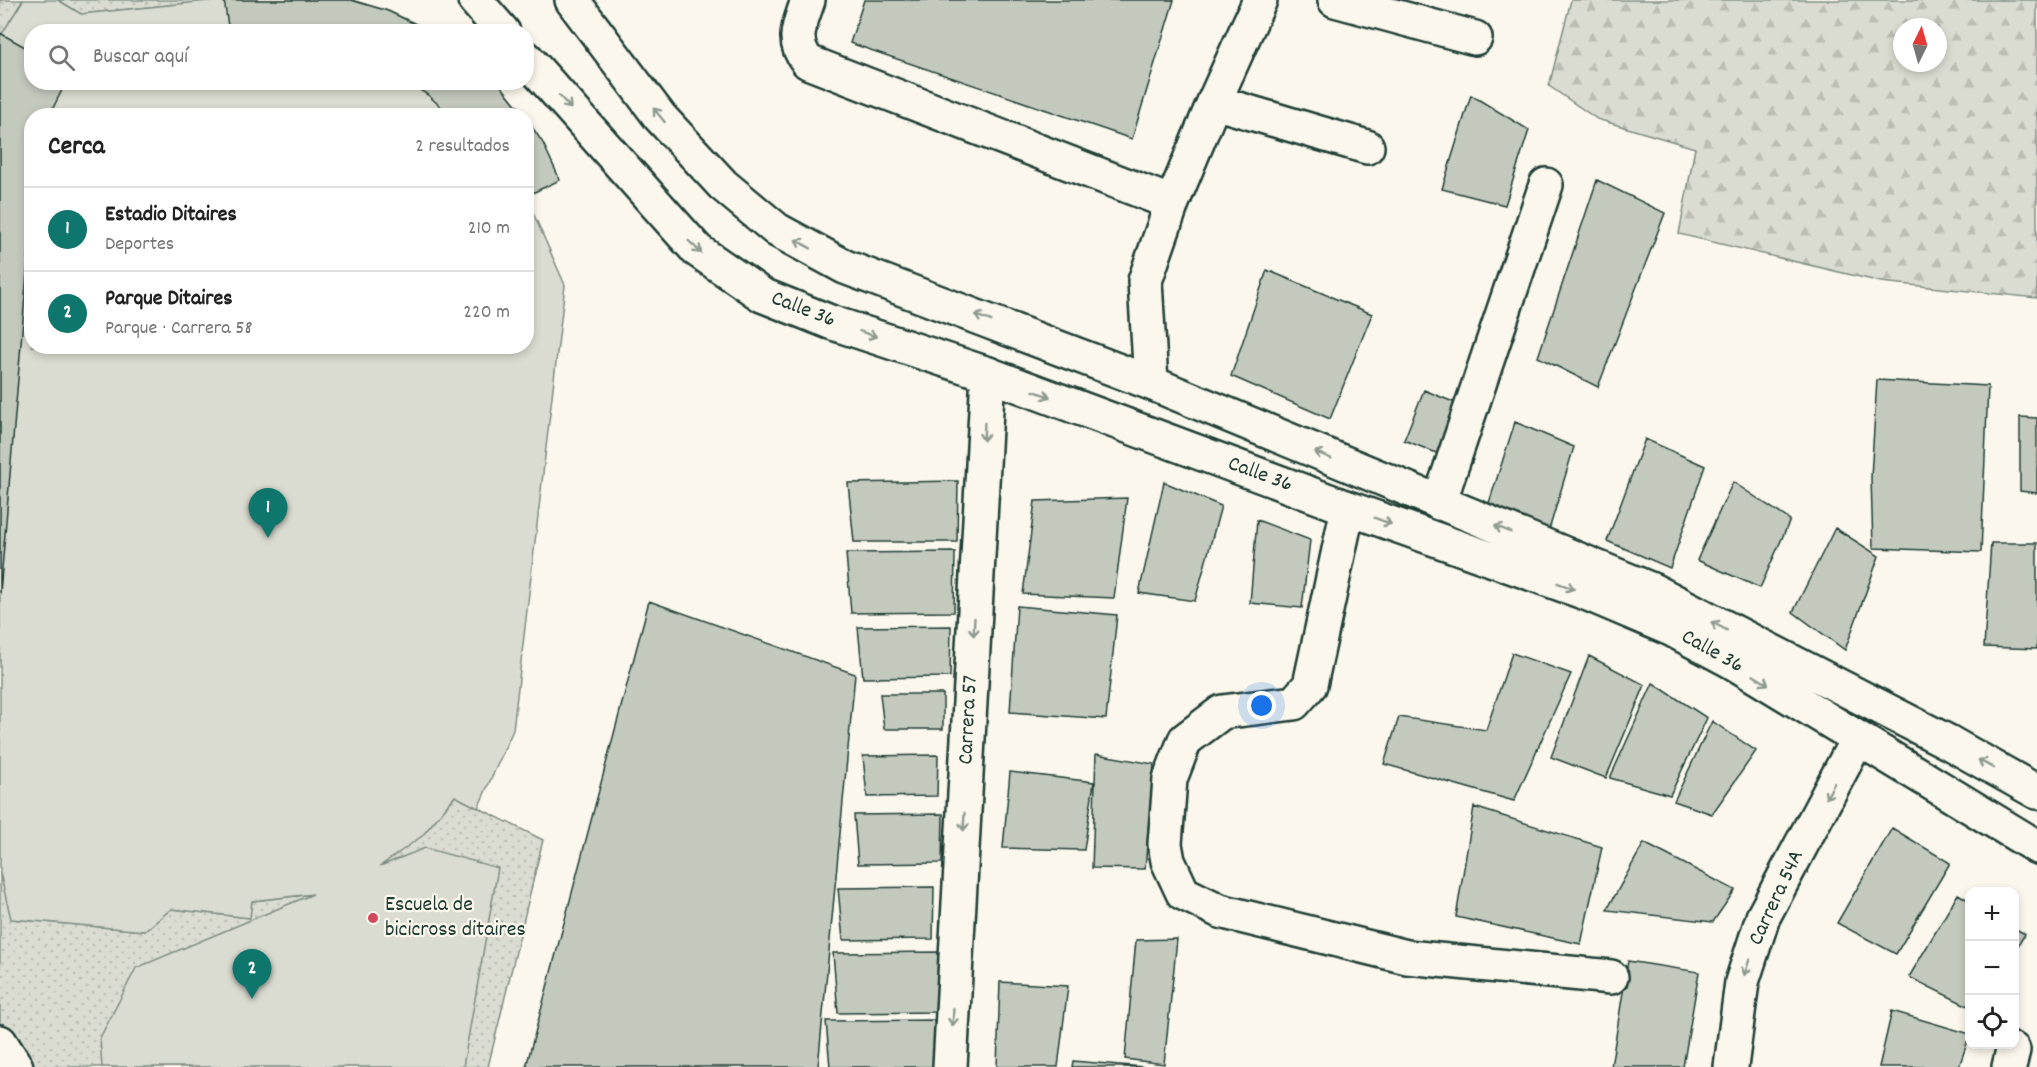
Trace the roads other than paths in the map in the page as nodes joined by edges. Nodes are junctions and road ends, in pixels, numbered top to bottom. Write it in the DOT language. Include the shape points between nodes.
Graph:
graph roads {
  1 [pos="475,0"];
  2 [pos="572,0"];
  3 [pos="808,0"];
  4 [pos="1260,0"];
  5 [pos="1335,0"];
  6 [pos="496,24"];
  7 [pos="1475,38"];
  8 [pos="534,67"];
  9 [pos="1214,102"];
  10 [pos="1367,147"];
  11 [pos="1546,185"];
  12 [pos="1172,203"];
  13 [pos="988,374"];
  14 [pos="1150,382"];
  15 [pos="1439,503"];
  16 [pos="1348,508"];
  17 [pos="1857,740"];
  18 [pos="2037,792"];
  19 [pos="2037,848"];
  20 [pos="1611,977"];
  21 [pos="950,1067"];
  22 [pos="1731,1067"];
  1 -- 6 [label="main road"];
  14 -- 2 [label="main road, Calle 36, one-way" via="845,267 777,230 723,185 660,117"];
  3 -- 12 [label="main road" via="797,34 800,52 808,62"];
  4 -- 9 [label="main road"];
  5 -- 7 [label="main road"];
  8 -- 13 [label="main road, Calle 36, one-way" via="697,250 762,295 830,322"];
  9 -- 10 [label="main road"];
  9 -- 12 [label="main road"];
  11 -- 15 [label="main road"];
  12 -- 14 [label="main road" via="1145,281"];
  13 -- 16 [label="main road, Calle 36, one-way"];
  13 -- 21 [label="main road, Carrera 57, one-way"];
  15 -- 14 [label="main road, Calle 36, one-way"];
  18 -- 15 [label="main road, Calle 36, one-way" via="1652,590"];
  16 -- 17 [label="main road, Calle 36, one-way" via="1586,593 1671,629"];
  16 -- 20 [label="main road" via="1310,685 1293,704 1222,712 1185,740 1170,779 1166,844 1168,861 1183,893 1220,911 1407,957"];
  17 -- 19 [label="main road, Calle 36"];
  17 -- 22 [label="main road, Carrera 54A, one-way" via="1763,918 1742,982"];
}
